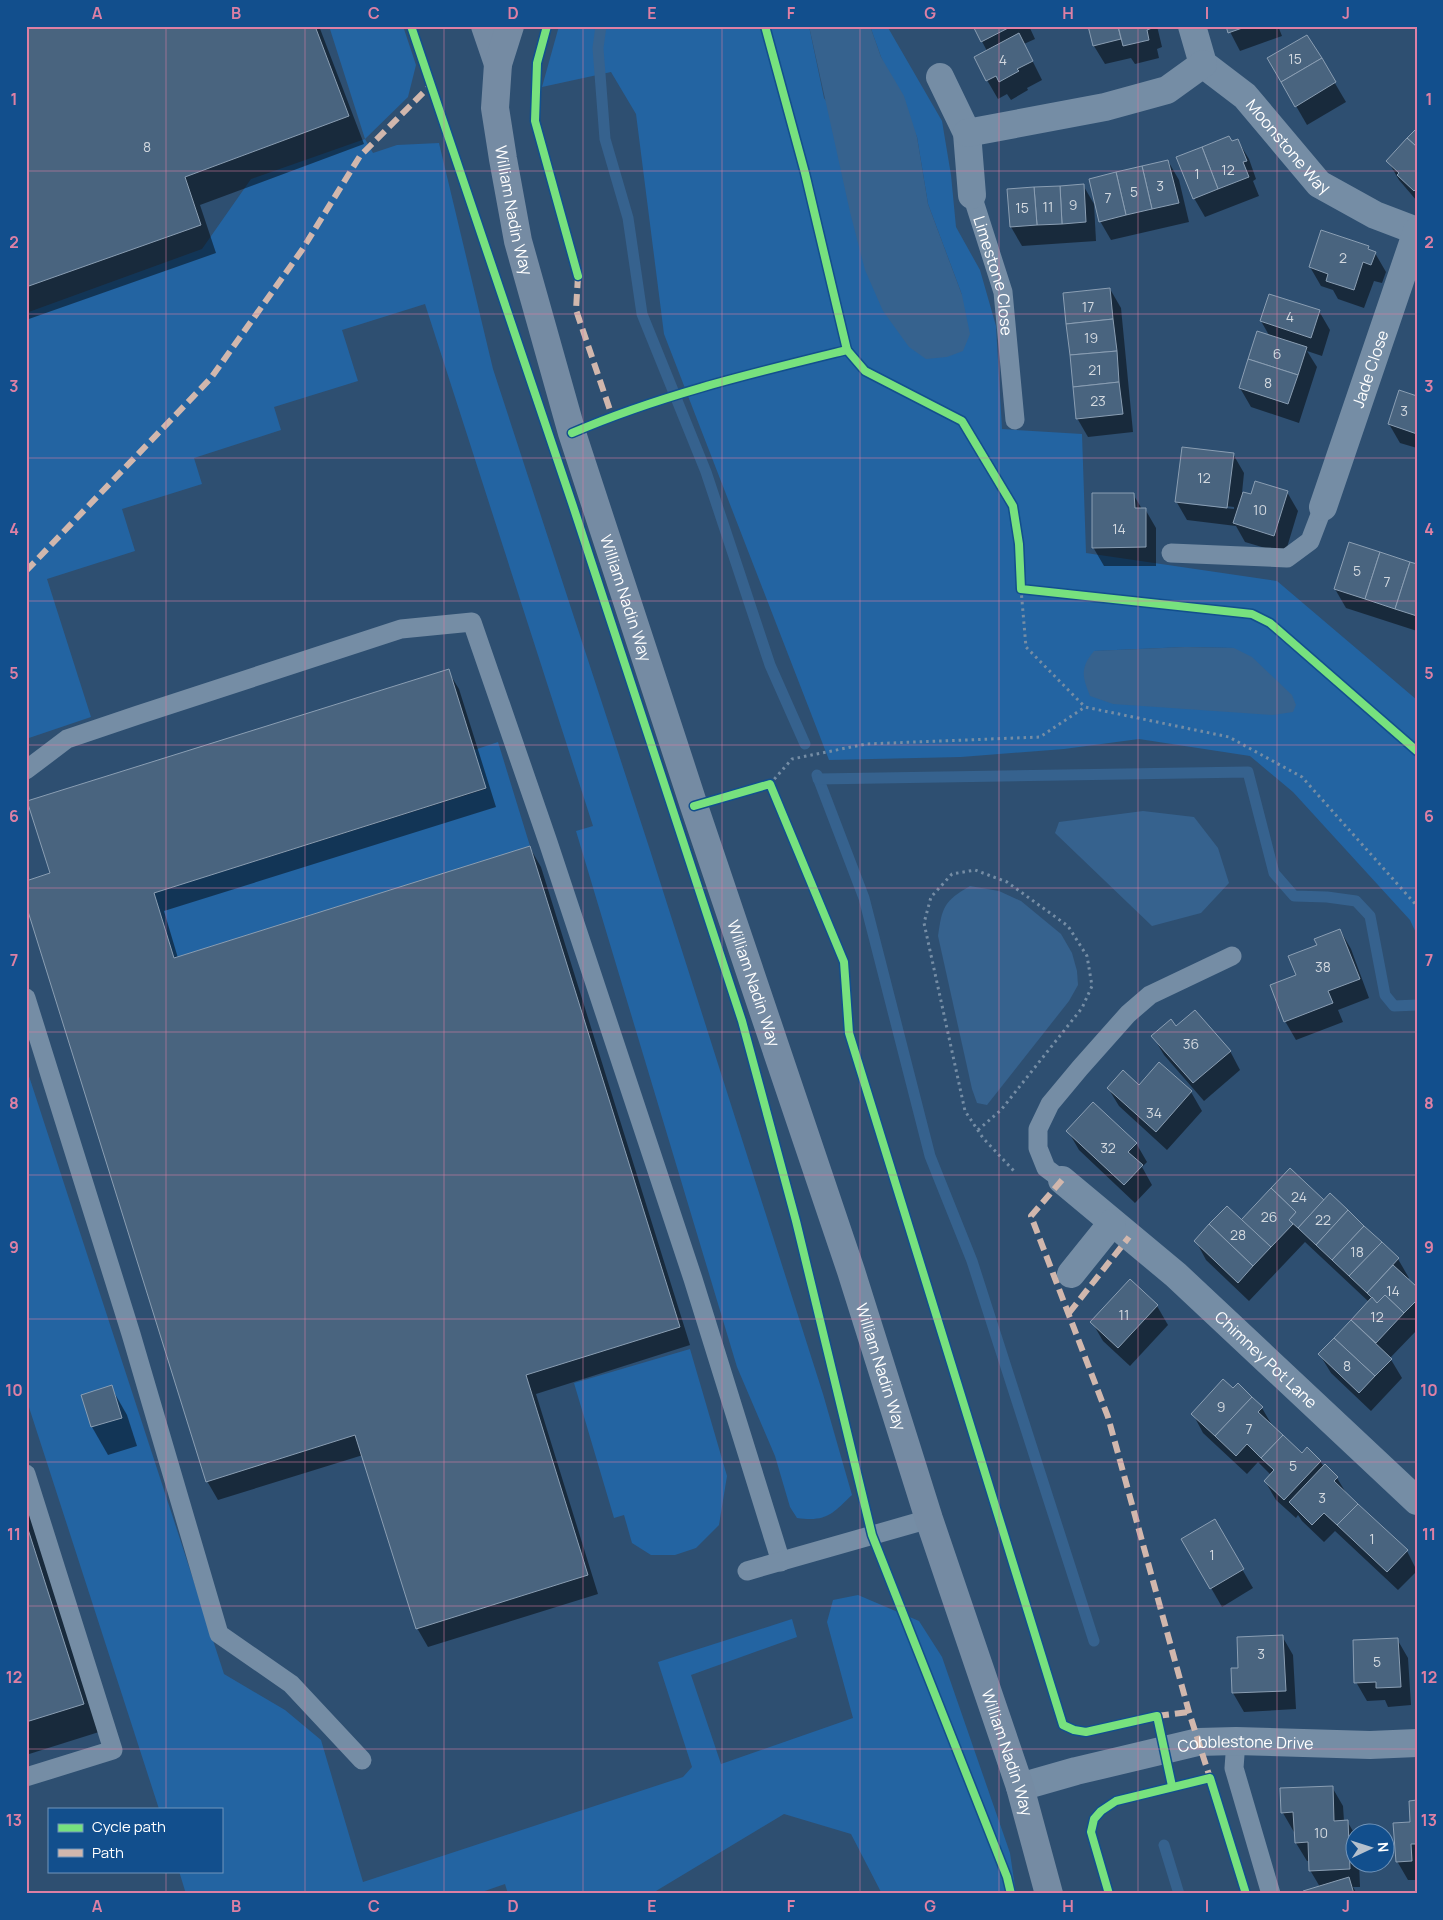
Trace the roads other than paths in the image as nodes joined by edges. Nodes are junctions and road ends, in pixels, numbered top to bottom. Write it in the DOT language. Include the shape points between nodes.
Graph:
graph roads {
  1 [pos="484,26"];
  2 [pos="510,26"];
  3 [pos="1192,26"];
  4 [pos="498,64"];
  5 [pos="1203,64"];
  6 [pos="940,78"];
  7 [pos="968,133"];
  8 [pos="972,195"];
  9 [pos="1417,231"];
  10 [pos="1015,420"];
  11 [pos="1324,507"];
  12 [pos="1171,553"];
  13 [pos="26,770"];
  14 [pos="1232,956"];
  15 [pos="26,998"];
  16 [pos="1062,1180"];
  17 [pos="1112,1223"];
  18 [pos="1071,1274"];
  19 [pos="26,1474"];
  20 [pos="1417,1501"];
  21 [pos="929,1519"];
  22 [pos="781,1562"];
  23 [pos="747,1571"];
  24 [pos="1236,1741"];
  25 [pos="1417,1743"];
  26 [pos="362,1760"];
  27 [pos="26,1777"];
  28 [pos="1020,1787"];
  29 [pos="1049,1894"];
  30 [pos="1271,1894"];
  1 -- 4 [label="main road, William Nadin Way"];
  2 -- 4 [label="main road, William Nadin Way"];
  3 -- 5 [label="street"];
  4 -- 21 [label="main road, William Nadin Way" via="495,108 518,241 572,433 851,1271"];
  5 -- 7 [label="street" via="1167,90 1105,107"];
  5 -- 9 [label="street, Moonstone Way" via="1245,96 1319,184 1375,215"];
  6 -- 7 [label="street, Limestone Close"];
  7 -- 8 [label="street, Limestone Close"];
  8 -- 10 [label="lane, Limestone Close" via="1003,292"];
  9 -- 11 [label="street, Jade Close"];
  11 -- 12 [label="lane" via="1310,541 1287,558"];
  13 -- 22 [label="lane" via="67,739 138,715 401,628 472,622 693,1279"];
  14 -- 16 [label="lane" via="1150,995 1123,1020 1050,1104 1038,1129 1038,1148 1046,1168"];
  15 -- 26 [label="lane" via="131,1334 219,1634 291,1684"];
  16 -- 17 [label="street, Chimney Pot Lane"];
  17 -- 18 [label="street"];
  17 -- 20 [label="street, Chimney Pot Lane" via="1176,1275"];
  19 -- 27 [label="lane" via="113,1750"];
  21 -- 22 [label="lane"];
  21 -- 28 [label="main road, William Nadin Way"];
  22 -- 23 [label="lane"];
  24 -- 25 [label="street, Cobblestone Drive" via="1370,1745"];
  24 -- 28 [label="street, Cobblestone Drive" via="1198,1742 1076,1770"];
  24 -- 30 [label="lane" via="1234,1768"];
  28 -- 29 [label="main road, William Nadin Way"];
}
